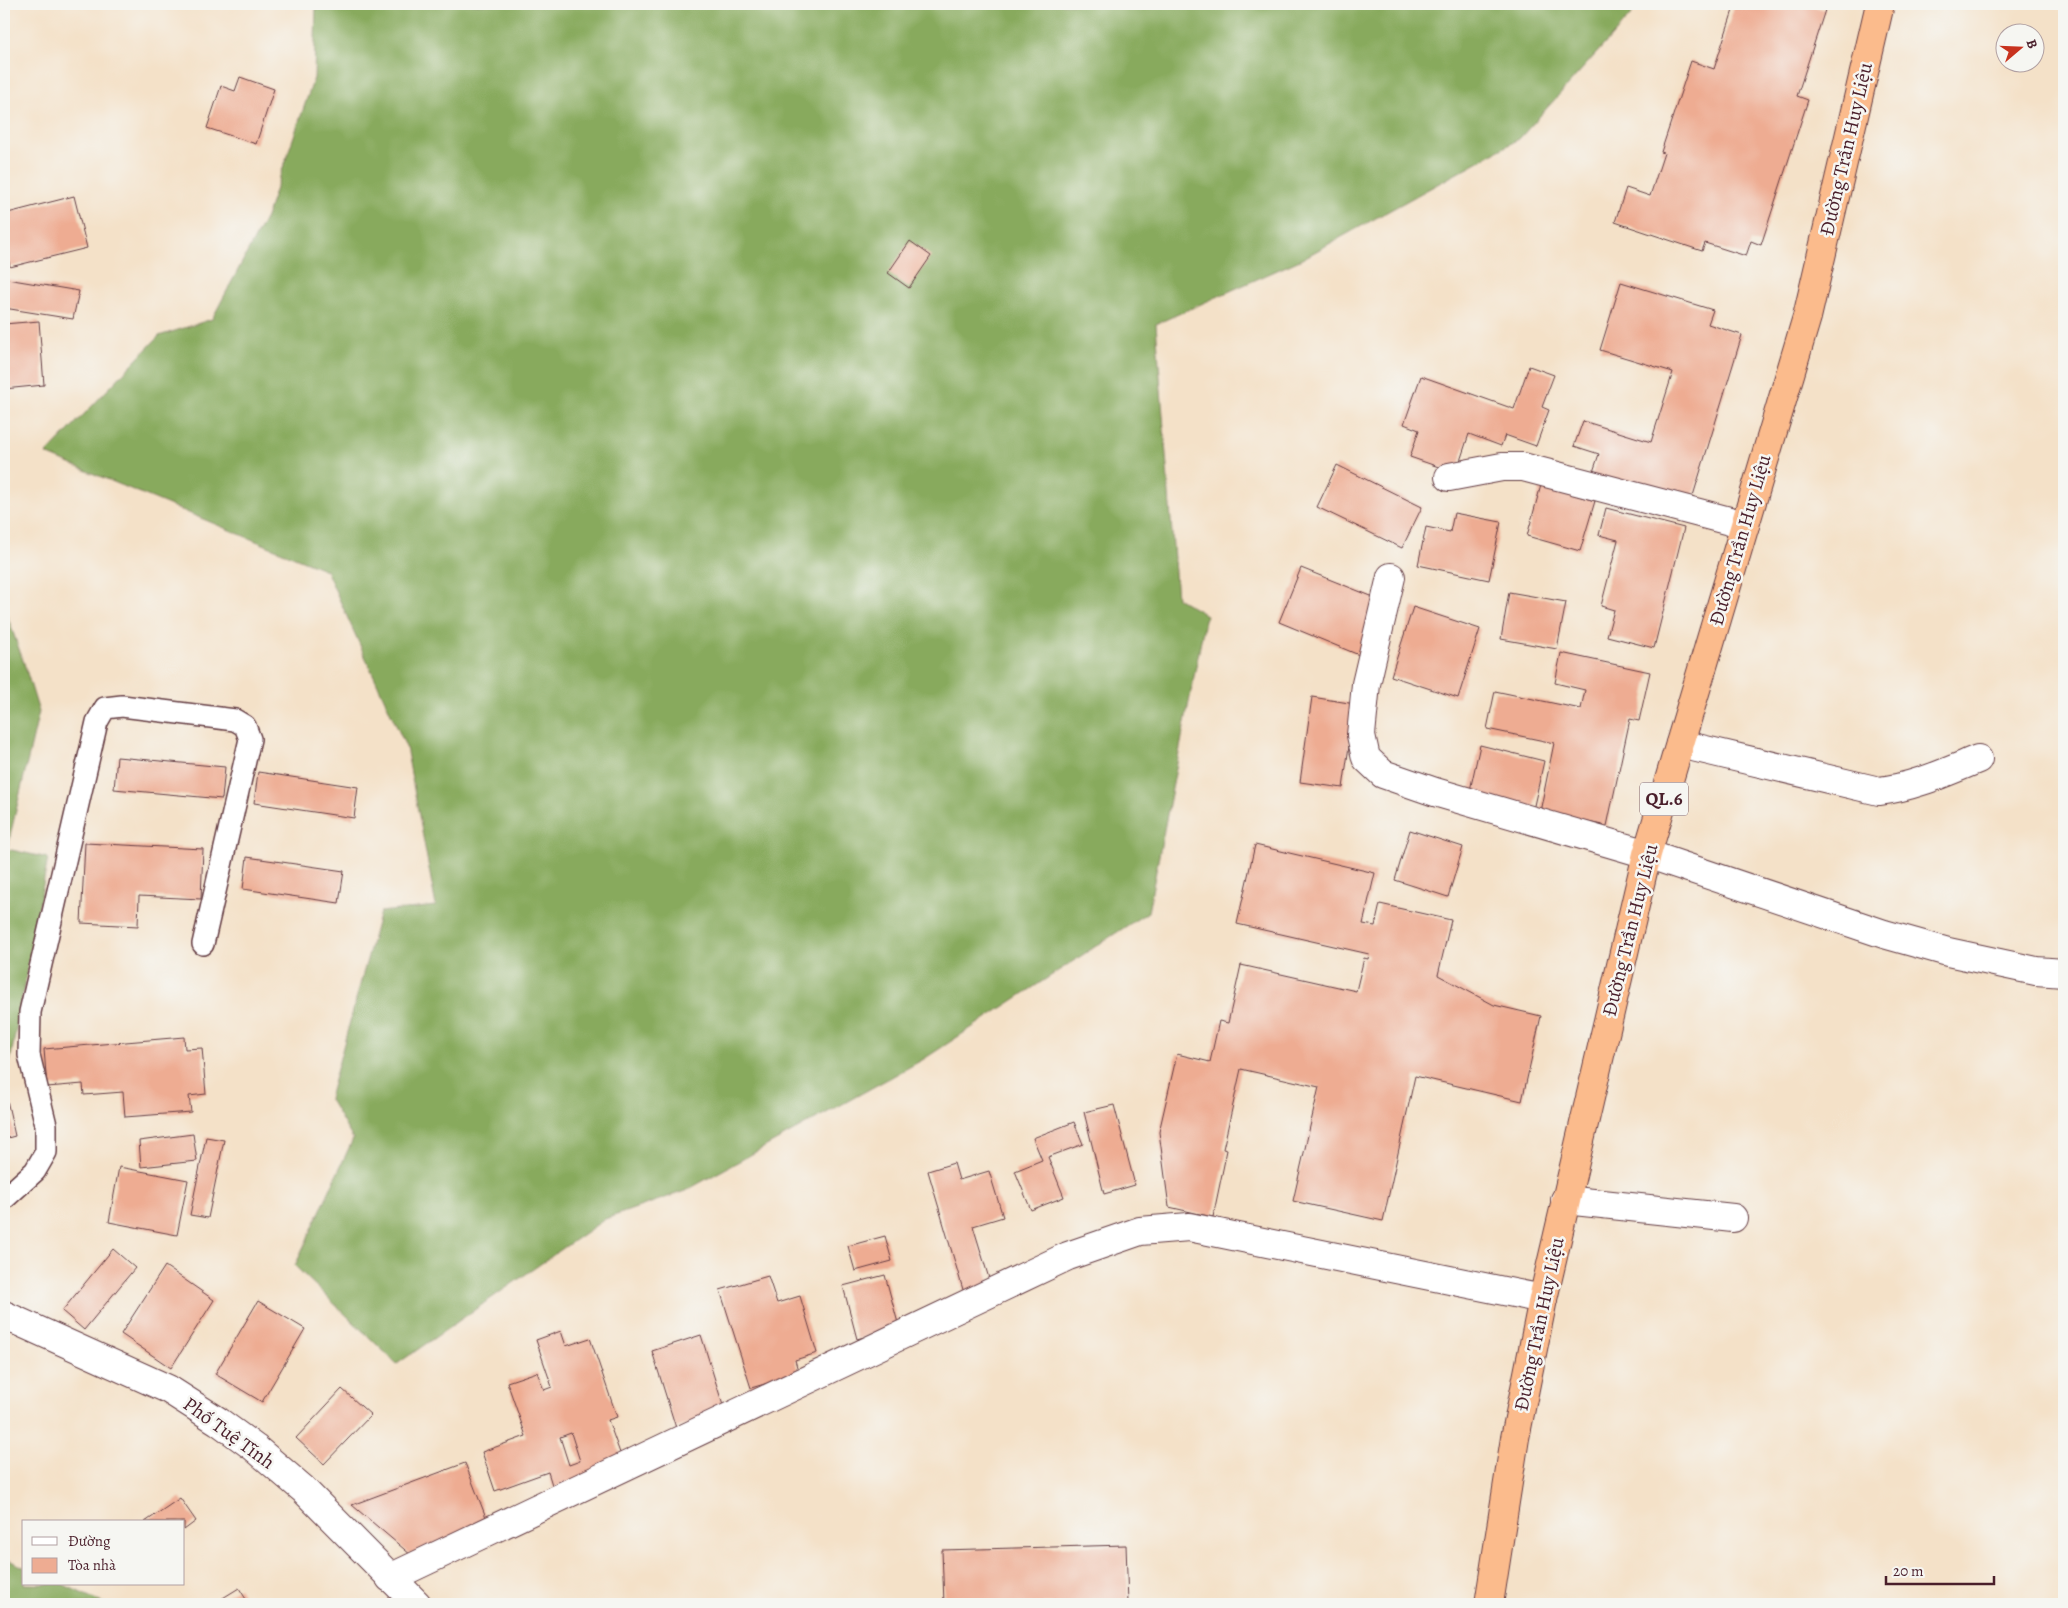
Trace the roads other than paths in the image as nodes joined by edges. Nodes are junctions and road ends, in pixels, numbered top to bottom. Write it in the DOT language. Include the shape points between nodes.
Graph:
graph roads {
  1 [pos="1880,4"];
  2 [pos="1449,477"];
  3 [pos="1745,525"];
  4 [pos="1391,577"];
  5 [pos="1680,744"];
  6 [pos="1978,759"];
  7 [pos="1648,854"];
  8 [pos="203,944"];
  9 [pos="2064,973"];
  10 [pos="4,1199"];
  11 [pos="1565,1200"];
  12 [pos="1733,1218"];
  13 [pos="1543,1299"];
  14 [pos="4,1315"];
  15 [pos="390,1578"];
  16 [pos="417,1604"];
  17 [pos="1489,1604"];
  1 -- 3 [label="highway, Đường Trần Huy Liệu / QL.6" via="1807,317"];
  2 -- 3 [label="street" via="1502,467 1523,468"];
  3 -- 5 [label="highway, Đường Trần Huy Liệu / QL.6"];
  4 -- 7 [label="street" via="1366,684 1361,735 1366,758 1383,774 1435,792"];
  5 -- 6 [label="street" via="1880,791 1920,782"];
  5 -- 7 [label="highway, Đường Trần Huy Liệu / QL.6"];
  7 -- 9 [label="street" via="1884,934 1948,952 2036,971"];
  7 -- 11 [label="highway, Đường Trần Huy Liệu / QL.6"];
  8 -- 10 [label="lane" via="250,739 245,726 235,720 122,706 105,708 97,722 30,1012 29,1055 46,1125 46,1152 35,1171"];
  11 -- 12 [label="street"];
  11 -- 13 [label="highway, Đường Trần Huy Liệu / QL.6"];
  13 -- 15 [label="street" via="1189,1227 1140,1231 1068,1256"];
  13 -- 17 [label="highway, Đường Trần Huy Liệu / QL.6" via="1515,1438"];
  14 -- 15 [label="street, Phố Tuệ Tĩnh" via="168,1389 218,1421 303,1489"];
  15 -- 16 [label="street, Phố Tuệ Tĩnh"];
}
